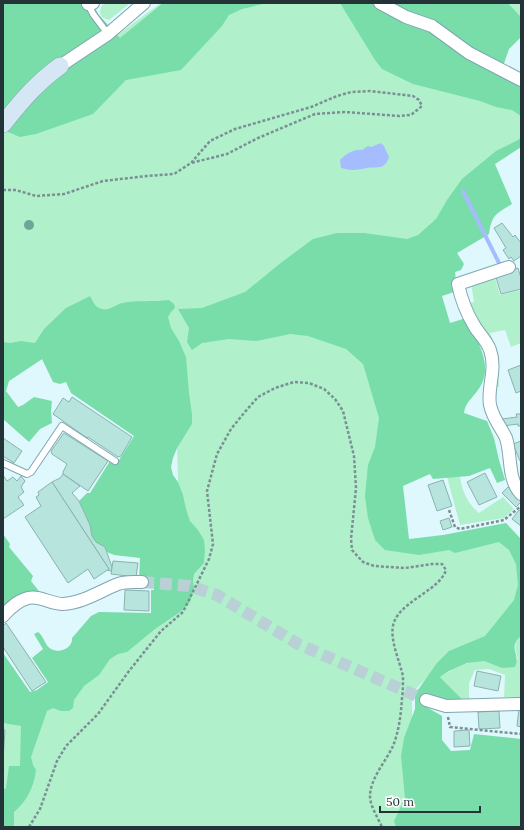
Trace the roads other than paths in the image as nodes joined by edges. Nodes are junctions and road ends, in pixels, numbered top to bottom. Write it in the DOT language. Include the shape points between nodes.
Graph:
graph roads {
  1 [pos="90,3"];
  2 [pos="144,3"];
  3 [pos="380,3"];
  4 [pos="108,34"];
  5 [pos="60,66"];
  6 [pos="521,80"];
  7 [pos="3,124"];
  8 [pos="509,267"];
  9 [pos="115,461"];
  10 [pos="3,463"];
  11 [pos="521,494"];
  12 [pos="142,582"];
  13 [pos="3,616"];
  14 [pos="426,700"];
  15 [pos="521,704"];
  1 -- 4 [label="lane" via="93,14"];
  2 -- 4 [label="street"];
  3 -- 6 [label="street" via="406,17 432,26 469,53"];
  4 -- 5 [label="street"];
  5 -- 7 [label="street" via="29,92"];
  8 -- 11 [label="street" via="458,284 465,308 490,350 494,368 490,404 496,422 506,438 514,481"];
  9 -- 10 [label="lane" via="62,426 31,472 26,474"];
  12 -- 13 [label="street" via="119,583 89,597 64,604 37,597 28,598 19,602"];
  14 -- 15 [label="street" via="446,706"];
}
